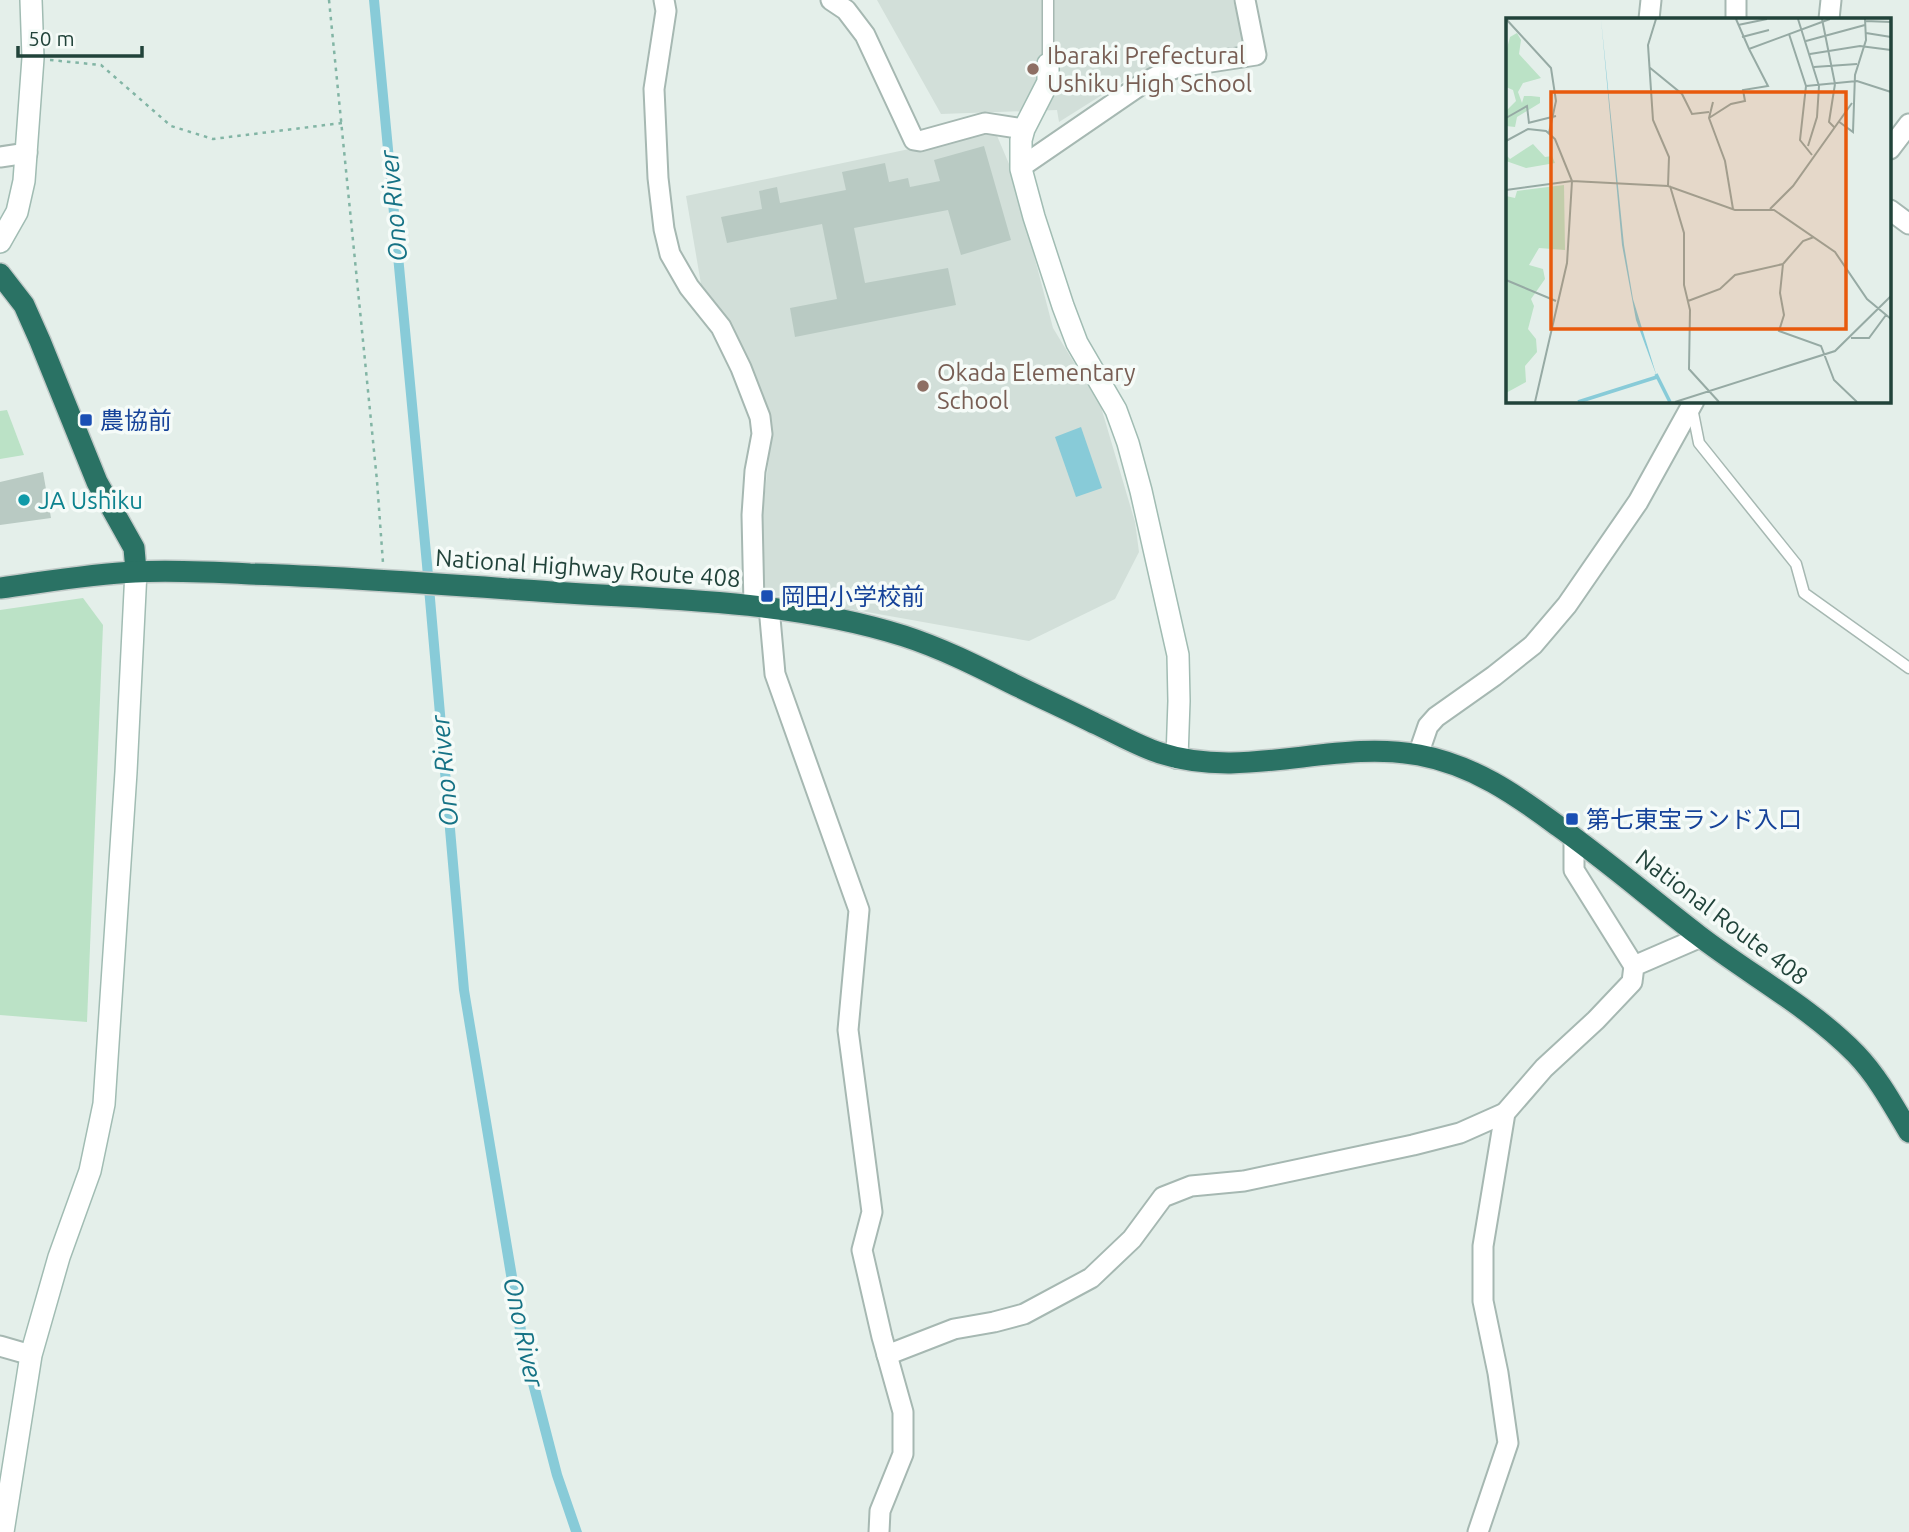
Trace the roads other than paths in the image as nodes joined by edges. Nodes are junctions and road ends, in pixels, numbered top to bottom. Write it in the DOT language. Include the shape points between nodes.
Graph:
graph roads {
  1 [pos="31,0"];
  2 [pos="664,0"];
  3 [pos="831,0"];
  4 [pos="1048,0"];
  5 [pos="1245,0"];
  6 [pos="1651,0"];
  7 [pos="1736,0"];
  8 [pos="1831,0"];
  9 [pos="1650,18"];
  10 [pos="1736,18"];
  11 [pos="1829,18"];
  12 [pos="1048,64"];
  13 [pos="1909,124"];
  14 [pos="1024,129"];
  15 [pos="1892,146"];
  16 [pos="27,153"];
  17 [pos="0,157"];
  18 [pos="1021,167"];
  19 [pos="1892,211"];
  20 [pos="1909,223"];
  21 [pos="0,242"];
  22 [pos="0,274"];
  23 [pos="1692,402"];
  24 [pos="136,572"];
  25 [pos="0,588"];
  26 [pos="762,606"];
  27 [pos="1909,668"];
  28 [pos="1418,755"];
  29 [pos="1177,758"];
  30 [pos="1574,838"];
  31 [pos="1701,937"];
  32 [pos="1634,966"];
  33 [pos="1505,1113"];
  34 [pos="1909,1132"];
  35 [pos="0,1346"];
  36 [pos="31,1355"];
  37 [pos="887,1355"];
  38 [pos="3,1532"];
  39 [pos="879,1532"];
  40 [pos="1478,1532"];
  1 -- 16 [label="street" via="33,58"];
  2 -- 26 [label="street" via="654,89 664,229 670,254 689,287 721,327 760,417 752,516"];
  3 -- 14 [label="street" via="846,10 865,35 914,140 985,123"];
  4 -- 12 [label="lane"];
  5 -- 18 [label="street" via="1256,55 1178,66 1163,73"];
  6 -- 9 [label="street"];
  7 -- 10 [label="street"];
  8 -- 11 [label="street"];
  12 -- 14 [label="street" via="1048,82"];
  13 -- 15 [label="street"];
  14 -- 18 [label="street"];
  16 -- 17 [label="street"];
  16 -- 21 [label="street" via="17,212"];
  18 -- 29 [label="street" via="1077,343 1116,410 1135,467 1178,655"];
  19 -- 20 [label="street"];
  22 -- 24 [label="highway" via="30,317 97,482 134,548"];
  23 -- 27 [label="lane" via="1699,443 1796,564 1804,593"];
  23 -- 28 [label="street" via="1638,502 1567,605 1532,645 1436,717"];
  24 -- 25 [label="highway, National Highway Route 408"];
  24 -- 26 [label="highway, National Highway Route 408" via="278,574"];
  24 -- 36 [label="street" via="104,1104 90,1171 58,1257"];
  26 -- 29 [label="highway, National Highway Route 408" via="907,637"];
  26 -- 37 [label="street" via="775,674 859,910 848,1030 872,1212 862,1250"];
  28 -- 29 [label="highway, National Highway Route 408" via="1353,751 1223,764"];
  28 -- 30 [label="highway, National Route 408" via="1456,765 1497,784"];
  30 -- 31 [label="highway, National Route 408"];
  30 -- 32 [label="street" via="1574,870"];
  31 -- 32 [label="street"];
  31 -- 34 [label="highway, National Route 408" via="1839,1038 1876,1079"];
  32 -- 33 [label="street" via="1632,982"];
  33 -- 37 [label="street" via="1460,1133 1413,1145 1244,1181 1191,1186 1163,1197 1132,1239 1091,1278 1024,1314 954,1329"];
  33 -- 40 [label="street" via="1483,1246 1483,1301 1508,1443"];
  35 -- 36 [label="street"];
  36 -- 38 [label="street"];
  37 -- 39 [label="street" via="902,1412 902,1454 880,1511"];
}
